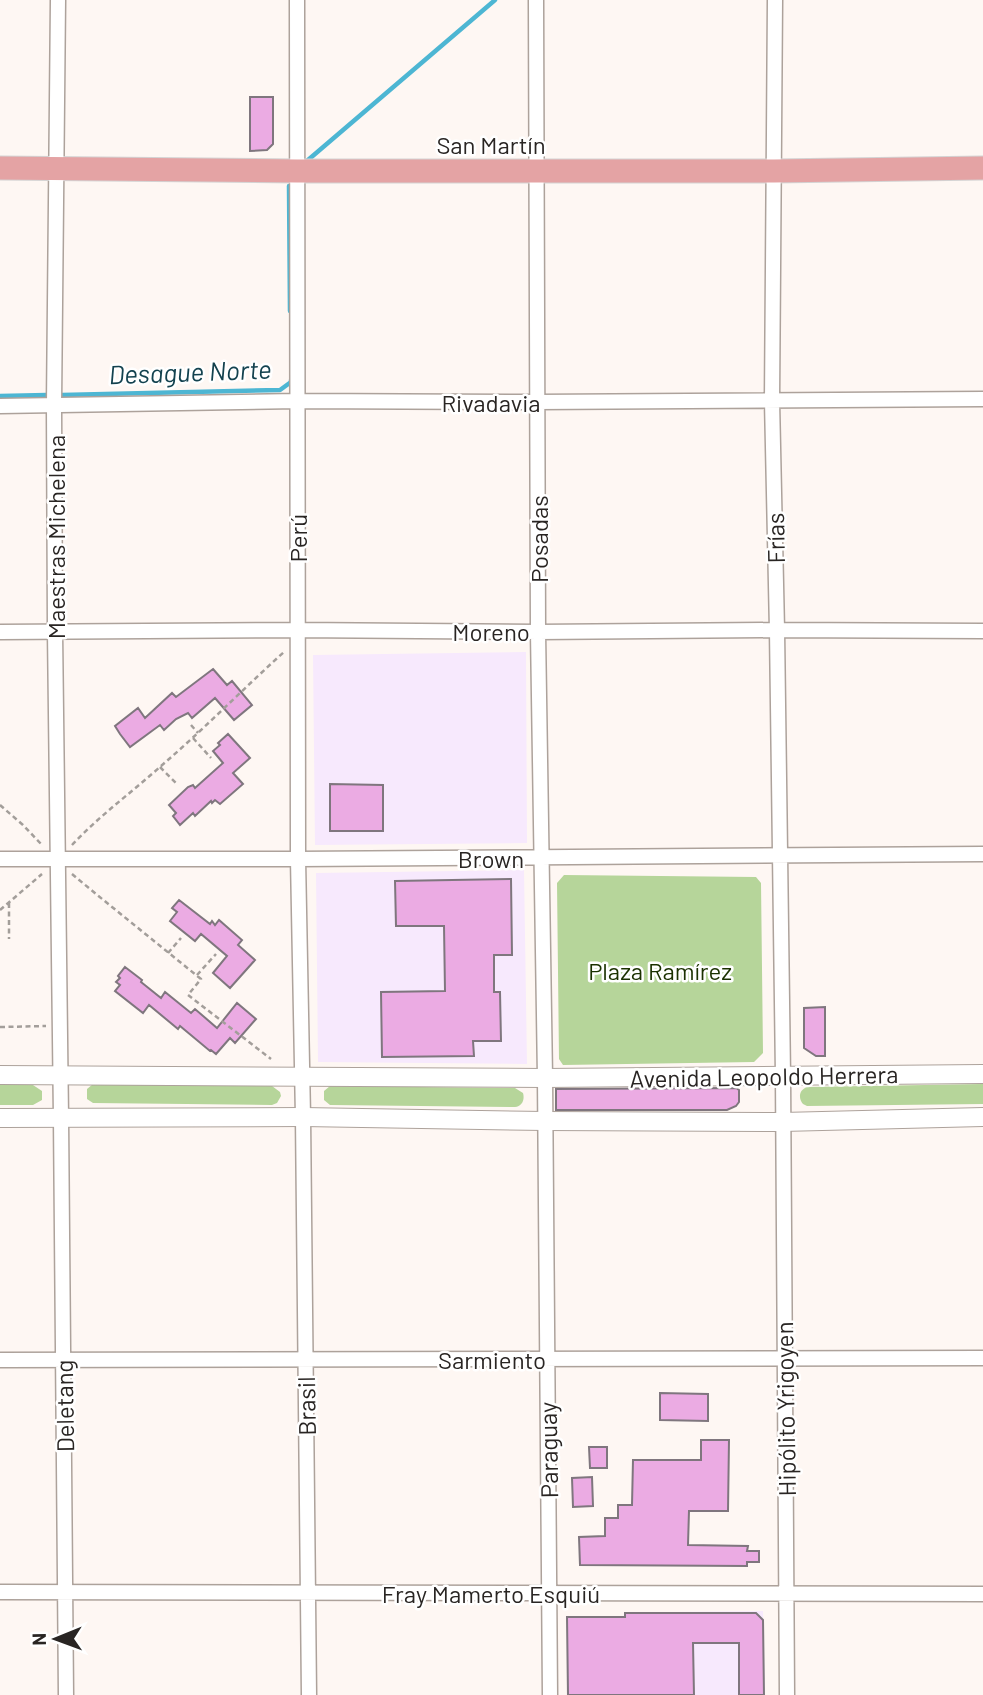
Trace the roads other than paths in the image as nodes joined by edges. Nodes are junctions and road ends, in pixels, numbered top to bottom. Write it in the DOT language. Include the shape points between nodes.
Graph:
graph roads {
  1 [pos="58,0"];
  2 [pos="297,0"];
  3 [pos="536,0"];
  4 [pos="775,0"];
  5 [pos="0,168"];
  6 [pos="983,168"];
  7 [pos="57,169"];
  8 [pos="297,170"];
  9 [pos="537,170"];
  10 [pos="774,171"];
  11 [pos="983,399"];
  12 [pos="298,401"];
  13 [pos="772,401"];
  14 [pos="537,402"];
  15 [pos="54,405"];
  16 [pos="0,406"];
  17 [pos="777,630"];
  18 [pos="983,631"];
  19 [pos="0,632"];
  20 [pos="55,632"];
  21 [pos="538,632"];
  22 [pos="297,635"];
  23 [pos="780,855"];
  24 [pos="983,855"];
  25 [pos="541,857"];
  26 [pos="0,859"];
  27 [pos="298,859"];
  28 [pos="57,860"];
  29 [pos="983,1074"];
  30 [pos="0,1075"];
  31 [pos="61,1075"];
  32 [pos="295,1075"];
  33 [pos="783,1076"];
  34 [pos="545,1078"];
  35 [pos="303,1117"];
  36 [pos="0,1118"];
  37 [pos="61,1118"];
  38 [pos="983,1118"];
  39 [pos="545,1121"];
  40 [pos="782,1122"];
  41 [pos="784,1357"];
  42 [pos="983,1358"];
  43 [pos="305,1359"];
  44 [pos="547,1359"];
  45 [pos="0,1360"];
  46 [pos="63,1360"];
  47 [pos="0,1592"];
  48 [pos="65,1592"];
  49 [pos="308,1593"];
  50 [pos="549,1593"];
  51 [pos="786,1594"];
  52 [pos="983,1594"];
  53 [pos="66,1695"];
  54 [pos="309,1695"];
  55 [pos="550,1695"];
  56 [pos="787,1695"];
  1 -- 7 [label="street, Maestras Michelena"];
  2 -- 8 [label="street, Perú"];
  3 -- 9 [label="street, Posadas"];
  4 -- 10 [label="street, Frías"];
  5 -- 7 [label="main road, San Martín"];
  6 -- 10 [label="main road, San Martín"];
  7 -- 8 [label="main road, San Martín"];
  7 -- 15 [label="street, Maestras Michelena"];
  8 -- 9 [label="main road, San Martín"];
  8 -- 12 [label="street, Perú"];
  9 -- 10 [label="main road, San Martín"];
  9 -- 14 [label="street, Posadas"];
  10 -- 13 [label="street, Frías"];
  11 -- 13 [label="street, Rivadavia"];
  12 -- 14 [label="street, Rivadavia"];
  12 -- 15 [label="street, Rivadavia"];
  12 -- 22 [label="street, Perú"];
  13 -- 14 [label="street, Rivadavia"];
  13 -- 17 [label="street, Frías"];
  14 -- 21 [label="street, Posadas"];
  15 -- 16 [label="street, Rivadavia"];
  15 -- 20 [label="street, Maestras Michelena"];
  17 -- 18 [label="street, Moreno"];
  17 -- 21 [label="street, Moreno"];
  17 -- 23 [label="street, Frías"];
  19 -- 20 [label="street, Moreno"];
  20 -- 22 [label="street, Moreno"];
  20 -- 28 [label="street, Maestras Michelena"];
  21 -- 22 [label="street, Moreno"];
  21 -- 25 [label="street, Posadas"];
  22 -- 27 [label="street, Perú"];
  23 -- 24 [label="street, Brown"];
  23 -- 25 [label="street, Brown"];
  23 -- 33 [label="street, Frías"];
  25 -- 27 [label="street, Brown"];
  25 -- 34 [label="street, Posadas"];
  26 -- 28 [label="street, Brown"];
  27 -- 28 [label="street, Brown"];
  27 -- 32 [label="street, Perú"];
  28 -- 31 [label="street, Maestras Michelena"];
  29 -- 33 [label="street, Avenida Leopoldo Herrera"];
  30 -- 31 [label="street, Avenida Leopoldo Herrera"];
  31 -- 32 [label="street, Avenida Leopoldo Herrera"];
  31 -- 37 [label="street"];
  32 -- 34 [label="street, Avenida Leopoldo Herrera"];
  32 -- 35 [label="street"];
  33 -- 34 [label="street, Avenida Leopoldo Herrera"];
  33 -- 40 [label="street, Hipólito Yrigoyen"];
  34 -- 39 [label="street"];
  35 -- 37 [label="street, Avenida Leopoldo Herrera"];
  35 -- 39 [label="street, Avenida Leopoldo Herrera"];
  35 -- 43 [label="street, Brasil"];
  36 -- 37 [label="street, Avenida Leopoldo Herrera"];
  37 -- 46 [label="street, Deletang"];
  38 -- 40 [label="street, Avenida Leopoldo Herrera"];
  39 -- 40 [label="street, Avenida Leopoldo Herrera"];
  39 -- 44 [label="street, Paraguay"];
  40 -- 41 [label="street, Hipólito Yrigoyen"];
  41 -- 42 [label="street, Sarmiento"];
  41 -- 44 [label="street, Sarmiento"];
  41 -- 51 [label="street, Hipólito Yrigoyen"];
  43 -- 44 [label="street, Sarmiento"];
  43 -- 46 [label="street, Sarmiento"];
  43 -- 49 [label="street, Brasil"];
  44 -- 50 [label="street, Paraguay"];
  45 -- 46 [label="street, Sarmiento"];
  46 -- 48 [label="street, Deletang"];
  47 -- 48 [label="street, Fray Mamerto Esquiú"];
  48 -- 49 [label="street, Fray Mamerto Esquiú"];
  48 -- 53 [label="street, Deletang"];
  49 -- 50 [label="street, Fray Mamerto Esquiú"];
  49 -- 54 [label="street, Brasil"];
  50 -- 51 [label="street, Fray Mamerto Esquiú"];
  50 -- 55 [label="street, Paraguay"];
  51 -- 52 [label="street, Fray Mamerto Esquiú"];
  51 -- 56 [label="street, Hipólito Yrigoyen"];
}
